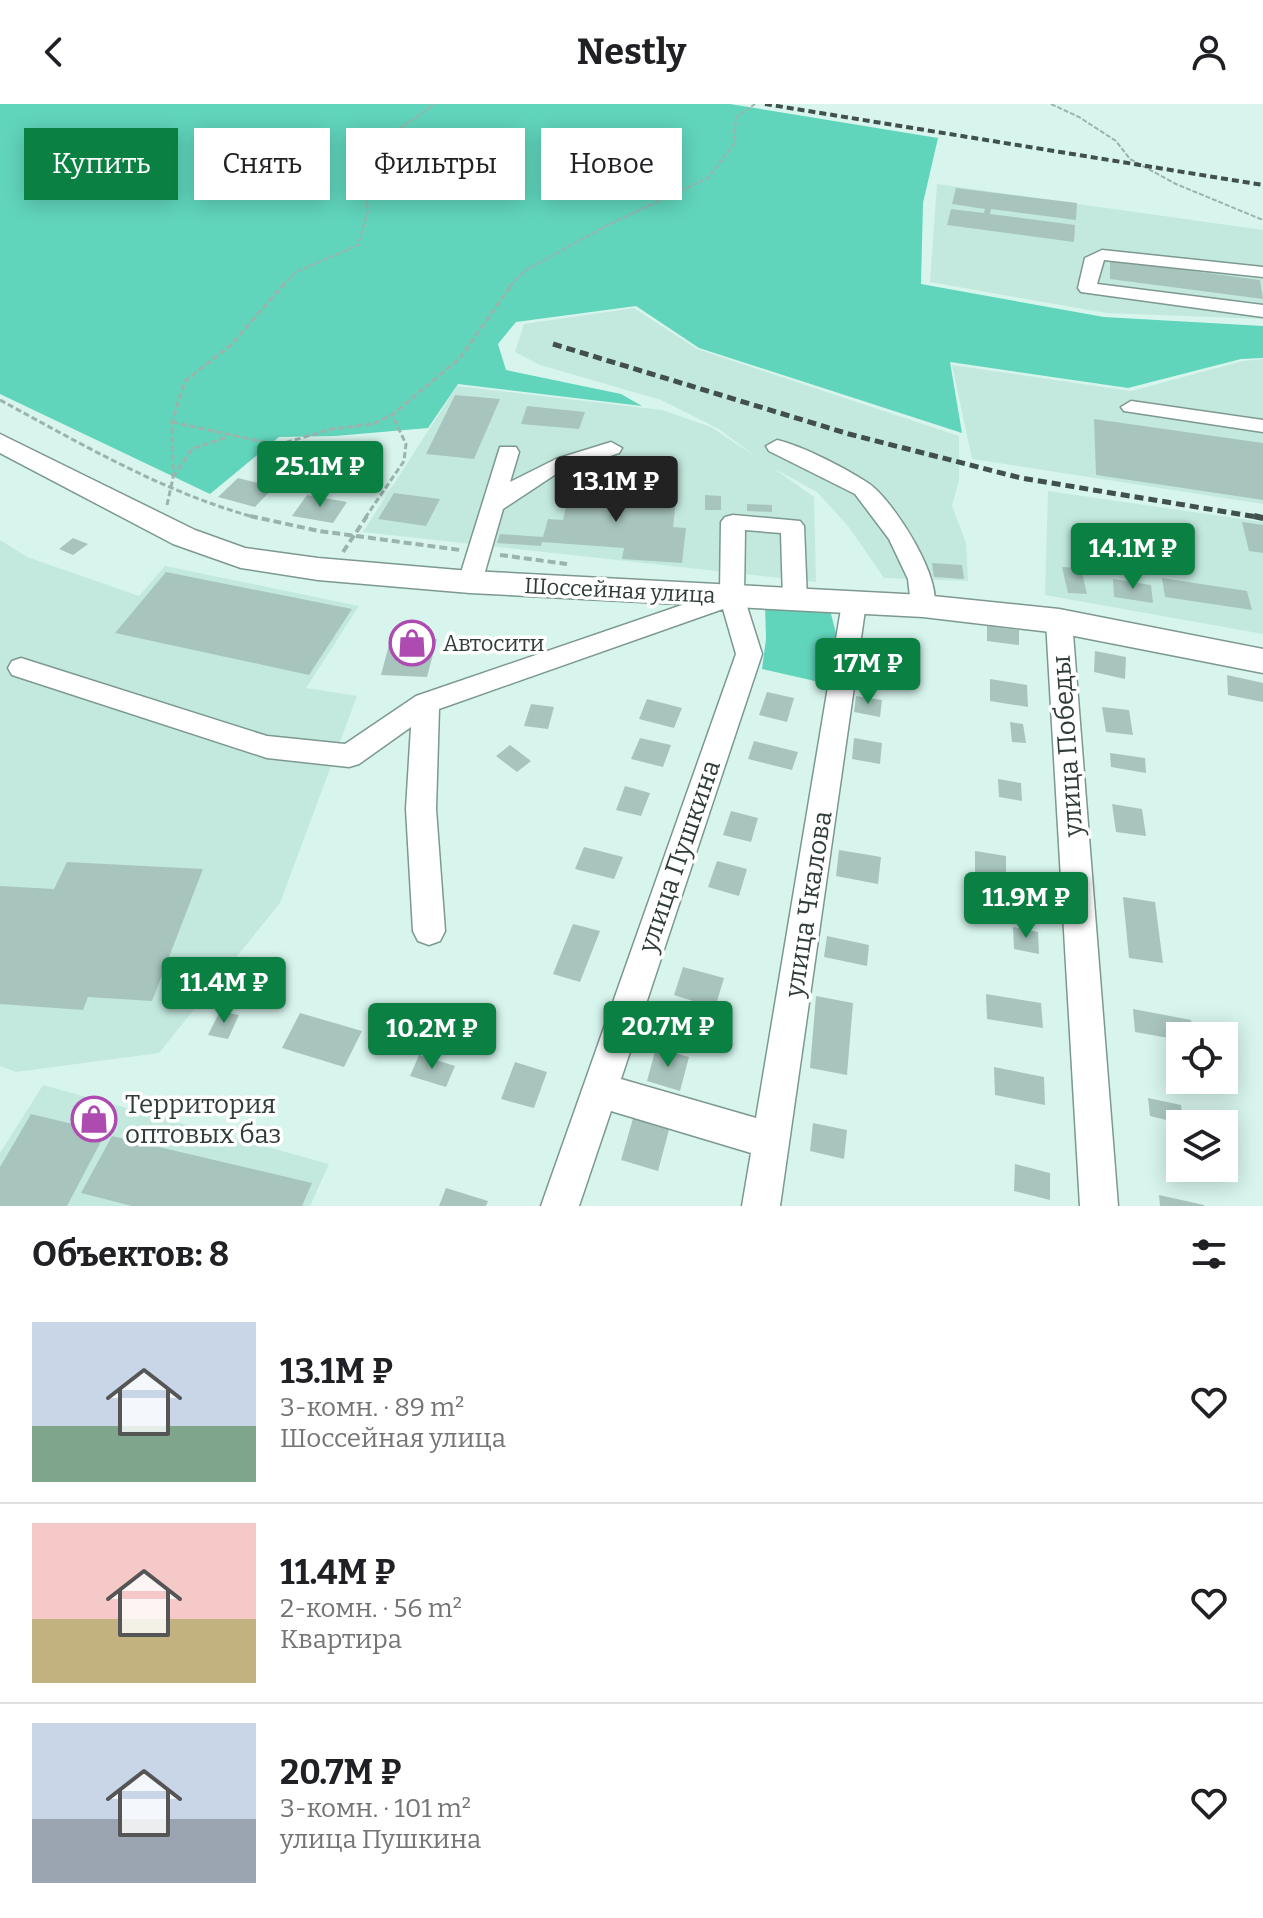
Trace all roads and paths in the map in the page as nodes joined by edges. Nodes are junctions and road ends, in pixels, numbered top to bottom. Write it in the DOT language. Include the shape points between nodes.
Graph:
graph roads {
  1 [pos="435,104"];
  2 [pos="755,104"];
  3 [pos="1051,104"];
  4 [pos="1263,220"];
  5 [pos="1263,272"];
  6 [pos="1263,311"];
  7 [pos="0,400"];
  8 [pos="1131,407"];
  9 [pos="392,415"];
  10 [pos="172,422"];
  11 [pos="1263,426"];
  12 [pos="229,436"];
  13 [pos="0,442"];
  14 [pos="777,446"];
  15 [pos="611,448"];
  16 [pos="508,452"];
  17 [pos="173,478"];
  18 [pos="172,489"];
  19 [pos="493,505"];
  20 [pos="161,525"];
  21 [pos="353,536"];
  22 [pos="580,566"];
  23 [pos="474,567"];
  24 [pos="331,570"];
  25 [pos="732,597"];
  26 [pos="795,600"];
  27 [pos="854,603"];
  28 [pos="923,606"];
  29 [pos="1059,621"];
  30 [pos="1263,661"];
  31 [pos="21,668"];
  32 [pos="426,703"];
  33 [pos="429,931"];
  34 [pos="599,1090"];
  35 [pos="771,1141"];
  36 [pos="560,1206"];
  37 [pos="761,1206"];
  38 [pos="1099,1206"];
  1 -- 10 [label="path" via="389,136 373,155 364,182 368,211 358,245 296,272 231,345 185,381"];
  2 -- 9 [label="path" via="736,117 734,144 708,178 526,270 504,291 460,358"];
  3 -- 4 [label="path" via="1116,141 1130,159"];
  5 -- 6 [label="street" via="1102,255 1094,258 1087,288"];
  7 -- 18 [label="path"];
  8 -- 11 [label="street"];
  9 -- 12 [label="path" via="277,445"];
  9 -- 21 [label="path" via="406,444 404,461"];
  10 -- 12 [label="path"];
  10 -- 17 [label="path"];
  12 -- 17 [label="path" via="192,449"];
  13 -- 20 [label="main road, Шоссейная улица"];
  14 -- 28 [label="street" via="863,489 900,537 920,579"];
  15 -- 19 [label="street" via="546,469"];
  16 -- 19 [label="street"];
  17 -- 18 [label="path"];
  18 -- 20 [label="path"];
  18 -- 21 [label="path" via="239,514"];
  19 -- 23 [label="street"];
  20 -- 24 [label="main road, Шоссейная улица" via="241,558"];
  21 -- 23 [label="path"];
  21 -- 24 [label="path"];
  22 -- 23 [label="path"];
  23 -- 24 [label="main road, Шоссейная улица"];
  23 -- 25 [label="main road, Шоссейная улица"];
  25 -- 26 [label="main road, Шоссейная улица"];
  25 -- 26 [label="street, улица Пушкина" via="733,522 792,526"];
  25 -- 32 [label="street"];
  25 -- 34 [label="street, улица Пушкина" via="749,654"];
  26 -- 27 [label="main road, Шоссейная улица"];
  27 -- 28 [label="main road, Шоссейная улица"];
  27 -- 35 [label="street, улица Чкалова"];
  28 -- 29 [label="main road, Шоссейная улица"];
  29 -- 30 [label="main road, Шоссейная улица"];
  29 -- 38 [label="street, улица Победы"];
  31 -- 32 [label="street" via="267,747 349,756"];
  32 -- 33 [label="street" via="421,809"];
  34 -- 35 [label="street"];
  34 -- 36 [label="street, улица Пушкина"];
  35 -- 37 [label="street, улица Чкалова"];
}
